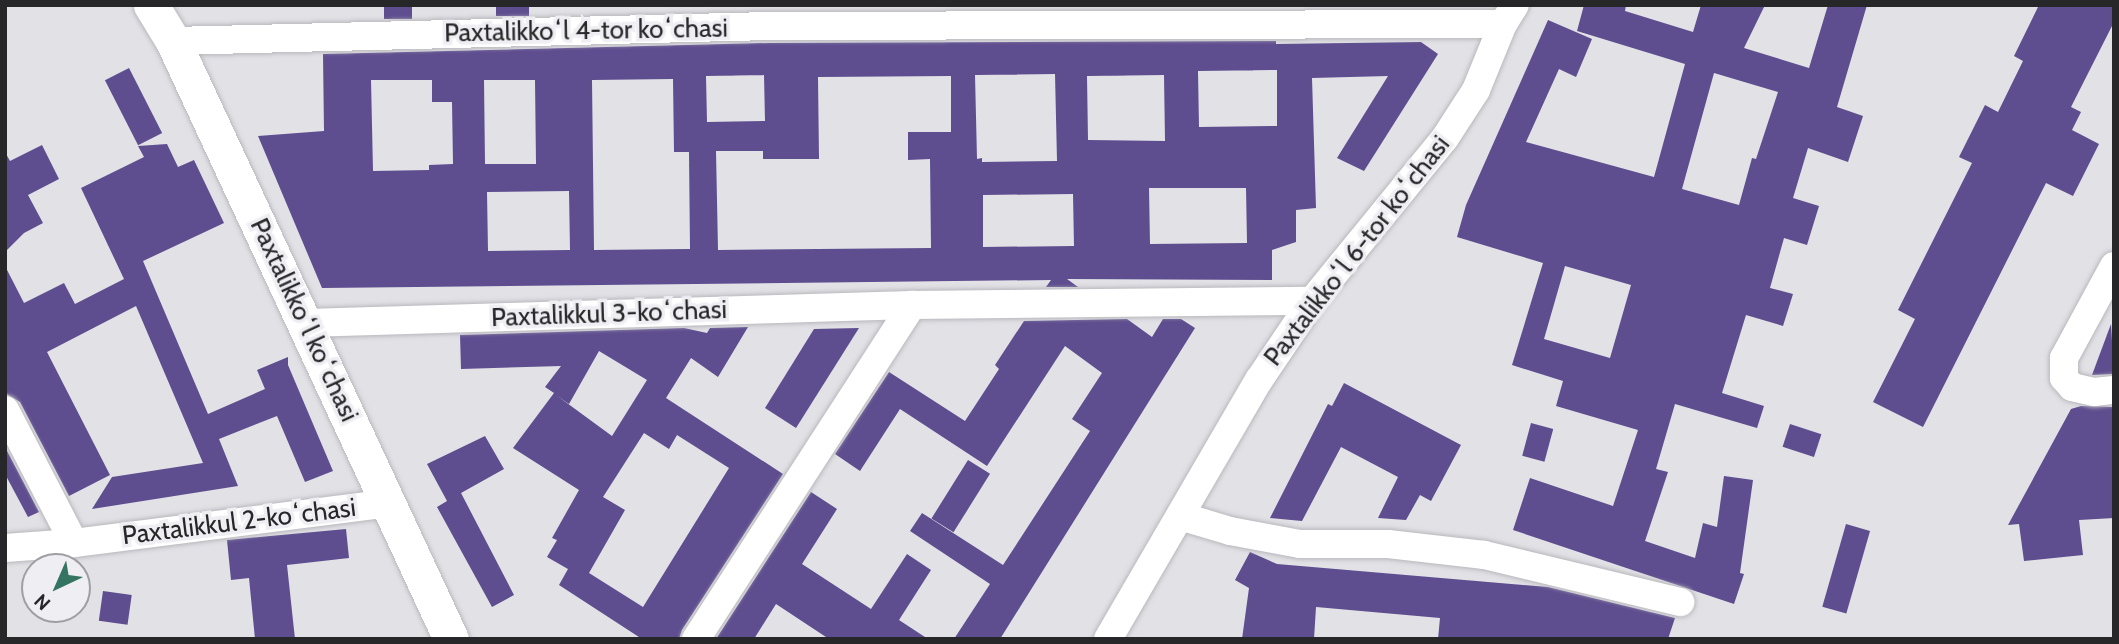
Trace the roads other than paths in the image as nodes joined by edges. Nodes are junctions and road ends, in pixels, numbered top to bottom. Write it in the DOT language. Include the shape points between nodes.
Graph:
graph roads {
  1 [pos="150,5"];
  2 [pos="1509,15"];
  3 [pos="173,41"];
  4 [pos="2114,266"];
  5 [pos="1312,301"];
  6 [pos="912,305"];
  7 [pos="306,323"];
  8 [pos="2114,390"];
  9 [pos="5,410"];
  10 [pos="389,503"];
  11 [pos="1180,516"];
  12 [pos="74,543"];
  13 [pos="5,548"];
  14 [pos="1680,602"];
  15 [pos="451,639"];
  16 [pos="696,639"];
  17 [pos="1108,639"];
  1 -- 3 [label="street, Paxtalikkoʻl koʻchasi"];
  2 -- 3 [label="street, Paxtalikkoʻl 4-tor koʻchasi"];
  2 -- 5 [label="street, Paxtalikkoʻl 6-tor koʻchasi" via="1476,90 1445,138"];
  3 -- 7 [label="street, Paxtalikkoʻl koʻchasi"];
  4 -- 8 [label="street" via="2064,358 2064,378 2072,387"];
  5 -- 6 [label="street, Paxtalikkul 3-koʻchasi"];
  5 -- 11 [label="street, Paxtalikkoʻl 6-tor koʻchasi" via="1259,380"];
  6 -- 7 [label="street, Paxtalikkul 3-koʻchasi"];
  6 -- 16 [label="street"];
  7 -- 10 [label="street, Paxtalikkoʻl koʻchasi"];
  9 -- 12 [label="street"];
  10 -- 12 [label="street, Paxtalikkul 2-koʻchasi"];
  10 -- 15 [label="street, Paxtalikkoʻl koʻchasi"];
  11 -- 14 [label="street" via="1300,544 1388,544 1484,555"];
  11 -- 17 [label="street, Paxtalikkoʻl 6-tor koʻchasi"];
  12 -- 13 [label="street, Paxtalikkul 2-koʻchasi"];
}
